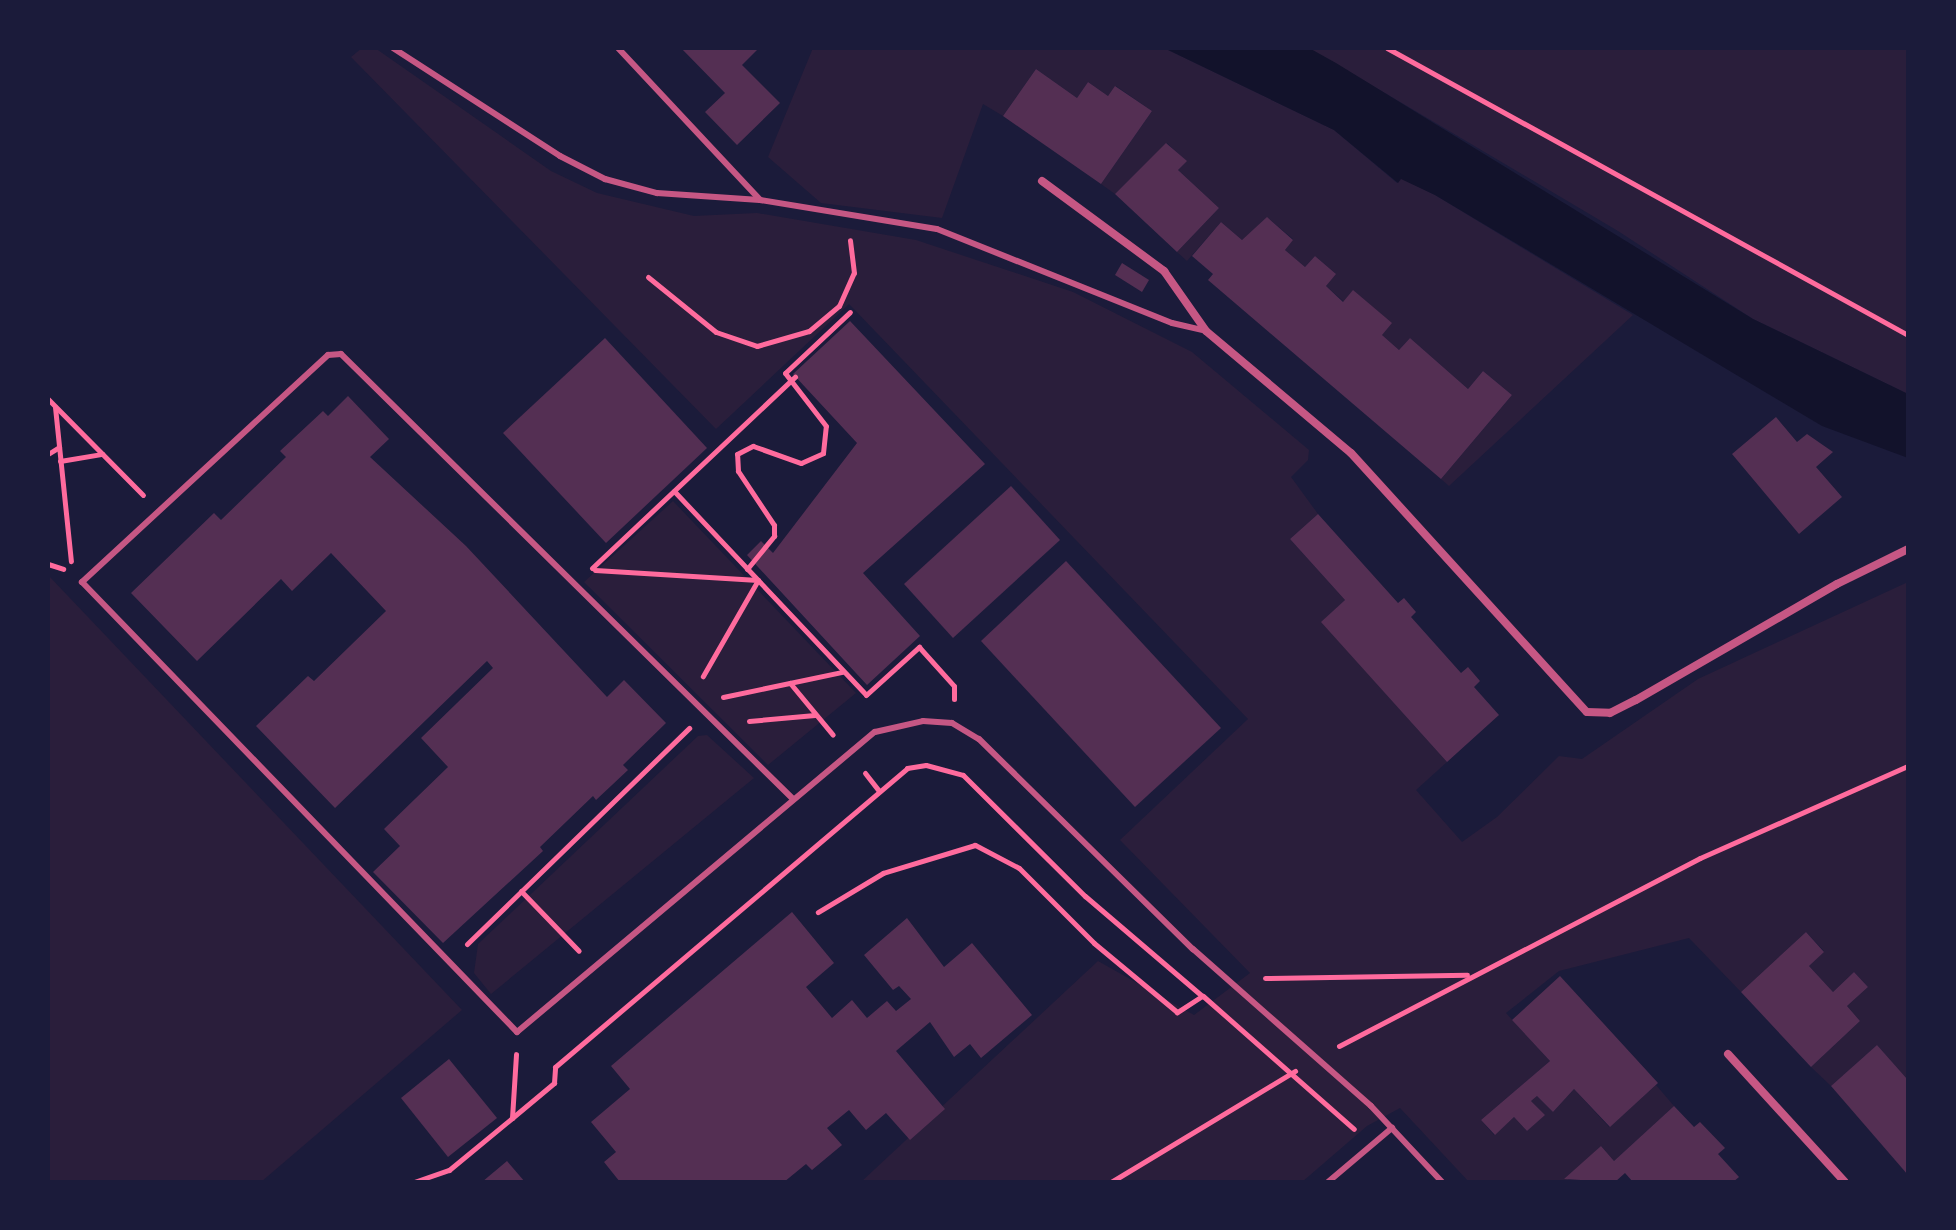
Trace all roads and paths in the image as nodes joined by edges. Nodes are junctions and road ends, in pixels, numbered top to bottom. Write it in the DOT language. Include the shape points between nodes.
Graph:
graph roads {
  1 [pos="393,48"];
  2 [pos="618,48"];
  3 [pos="1387,48"];
  4 [pos="1042,181"];
  5 [pos="760,200"];
  6 [pos="847,215"];
  7 [pos="648,277"];
  8 [pos="850,312"];
  9 [pos="1206,331"];
  10 [pos="1908,335"];
  11 [pos="795,377"];
  12 [pos="48,399"];
  13 [pos="55,407"];
  14 [pos="59,447"];
  15 [pos="48,454"];
  16 [pos="102,454"];
  17 [pos="60,461"];
  18 [pos="674,491"];
  19 [pos="159,512"];
  20 [pos="1908,549"];
  21 [pos="747,569"];
  22 [pos="590,570"];
  23 [pos="758,580"];
  24 [pos="82,582"];
  25 [pos="576,584"];
  26 [pos="843,671"];
  27 [pos="693,700"];
  28 [pos="705,713"];
  29 [pos="816,714"];
  30 [pos="952,723"];
  31 [pos="716,724"];
  32 [pos="1908,766"];
  33 [pos="792,798"];
  34 [pos="521,891"];
  35 [pos="818,912"];
  36 [pos="449,961"];
  37 [pos="594,966"];
  38 [pos="1468,975"];
  39 [pos="1273,977"];
  40 [pos="1208,1001"];
  41 [pos="517,1032"];
  42 [pos="1334,1049"];
  43 [pos="1728,1054"];
  44 [pos="1307,1064"];
  45 [pos="512,1118"];
  46 [pos="1392,1128"];
  47 [pos="1356,1131"];
  48 [pos="414,1182"];
  49 [pos="1111,1182"];
  50 [pos="1328,1182"];
  51 [pos="1442,1182"];
  52 [pos="1845,1182"];
  1 -- 5 [label="lane" via="560,156 605,179 657,193"];
  2 -- 5 [label="lane"];
  3 -- 10 [label="path"];
  4 -- 9 [label="street" via="1164,271"];
  5 -- 6 [label="lane"];
  6 -- 7 [label="path" via="854,273 839,306 809,331 757,346 716,332"];
  6 -- 9 [label="lane" via="937,229 1172,323"];
  8 -- 21 [label="path" via="785,373 826,426 823,453 801,463 753,446 737,454 738,471 774,525 774,536"];
  9 -- 20 [label="street" via="1351,453 1587,712 1610,713 1629,704"];
  11 -- 18 [label="path"];
  12 -- 13 [label="path"];
  13 -- 14 [label="path"];
  13 -- 16 [label="path"];
  14 -- 15 [label="path"];
  14 -- 17 [label="path"];
  16 -- 17 [label="path"];
  16 -- 19 [label="path"];
  17 -- 24 [label="path" via="72,571"];
  18 -- 21 [label="path"];
  18 -- 22 [label="path"];
  19 -- 24 [label="lane"];
  19 -- 25 [label="lane" via="328,355 337,353"];
  21 -- 23 [label="path"];
  22 -- 23 [label="path"];
  22 -- 25 [label="path"];
  23 -- 26 [label="path"];
  23 -- 27 [label="path"];
  24 -- 36 [label="lane"];
  25 -- 27 [label="lane"];
  26 -- 27 [label="path"];
  26 -- 30 [label="path" via="866,695 919,647 954,686"];
  27 -- 28 [label="lane"];
  28 -- 31 [label="lane"];
  28 -- 34 [label="path"];
  29 -- 31 [label="path"];
  30 -- 33 [label="lane" via="923,721 875,732"];
  30 -- 46 [label="lane" via="979,739 1125,885"];
  31 -- 33 [label="lane"];
  32 -- 38 [label="path" via="1700,858"];
  33 -- 37 [label="lane"];
  34 -- 36 [label="path"];
  34 -- 37 [label="path"];
  35 -- 45 [label="path" via="883,873 975,845 1019,868 1094,943 1177,1012 1202,996 1085,896 963,775 926,765 907,768 555,1067 554,1083"];
  36 -- 41 [label="lane"];
  37 -- 41 [label="lane"];
  38 -- 39 [label="path"];
  38 -- 42 [label="path"];
  40 -- 47 [label="path"];
  41 -- 45 [label="path"];
  43 -- 52 [label="street"];
  44 -- 49 [label="path"];
  45 -- 48 [label="path" via="449,1170"];
  46 -- 50 [label="lane"];
  46 -- 51 [label="lane"];
}
